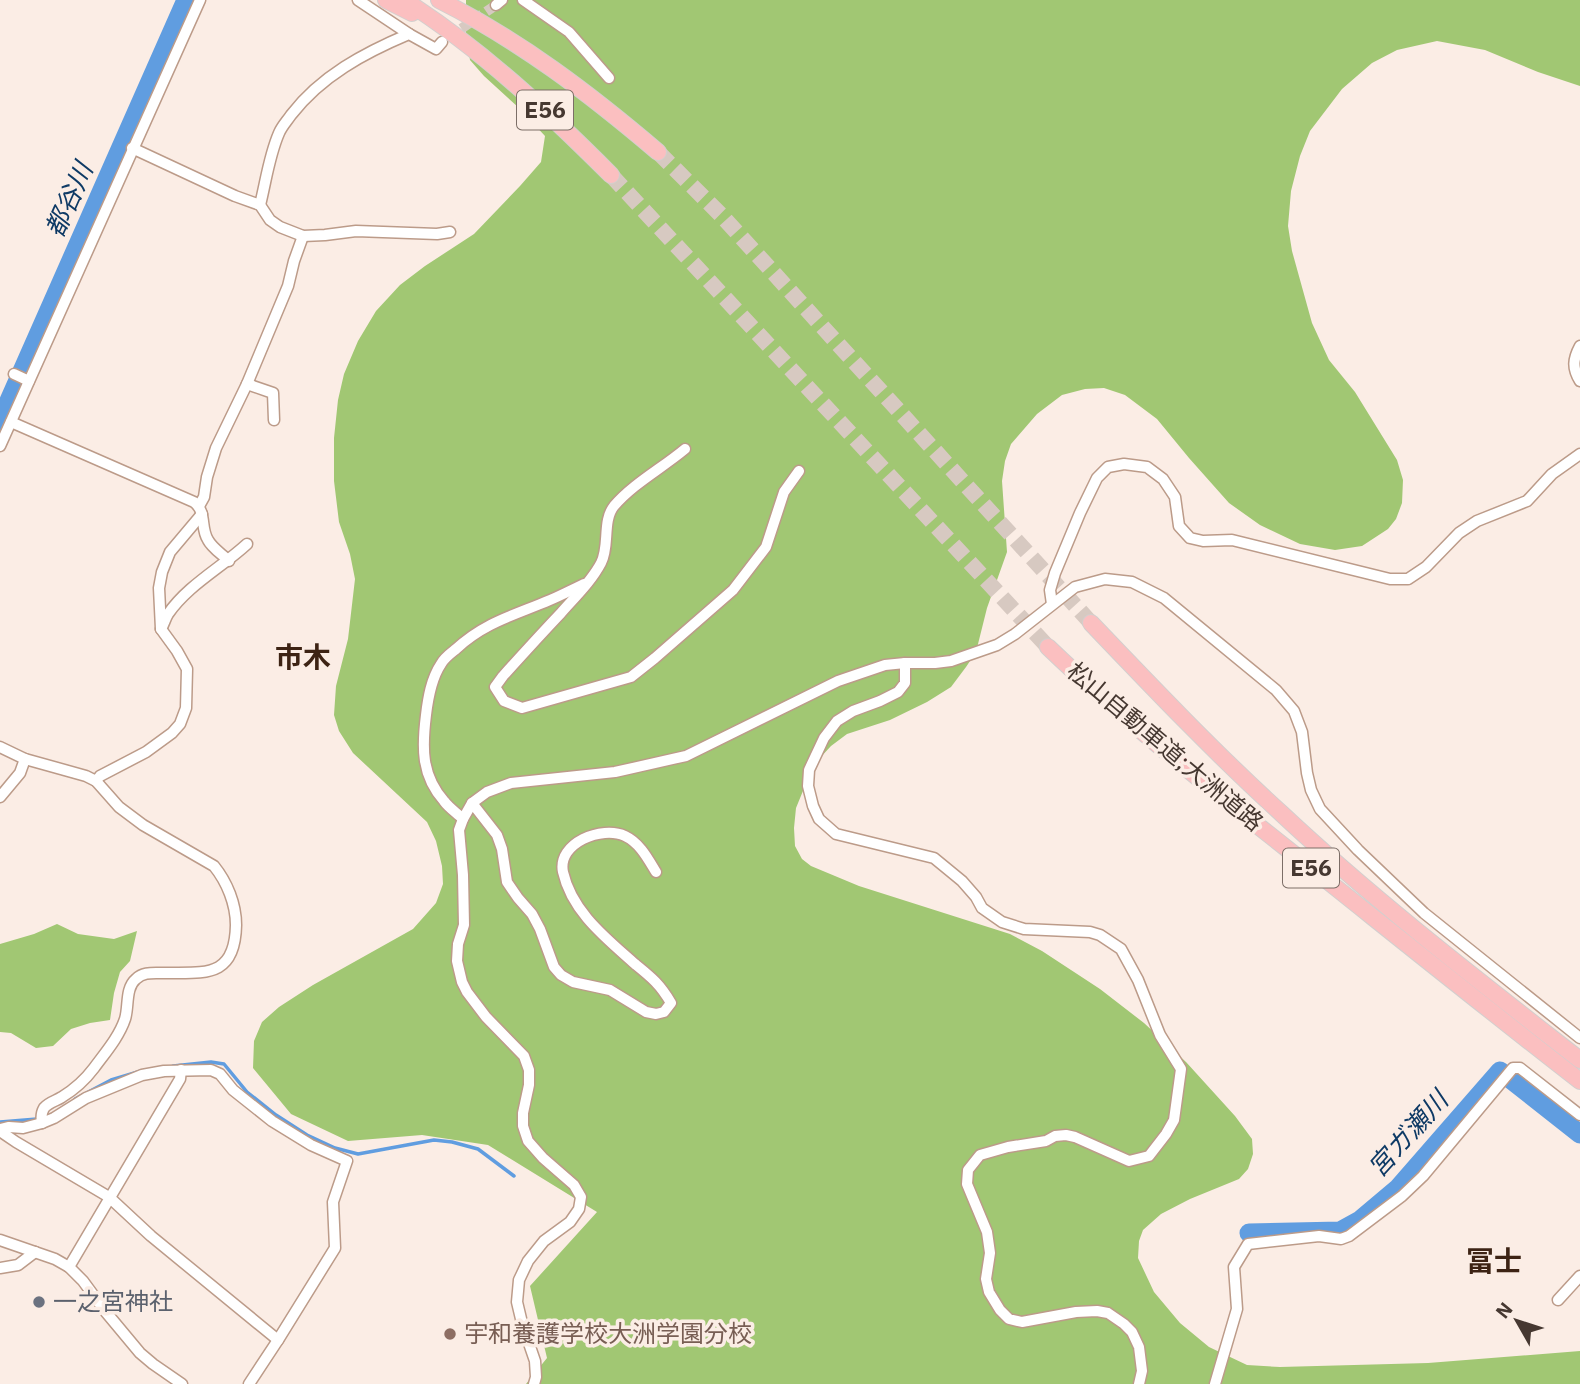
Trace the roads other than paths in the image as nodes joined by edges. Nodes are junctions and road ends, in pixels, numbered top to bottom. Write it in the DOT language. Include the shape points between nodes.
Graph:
graph roads {
  1 [pos="200,0"];
  2 [pos="358,0"];
  3 [pos="386,0"];
  4 [pos="404,0"];
  5 [pos="439,0"];
  6 [pos="459,0"];
  7 [pos="523,0"];
  8 [pos="409,34"];
  9 [pos="442,42"];
  10 [pos="522,47"];
  11 [pos="474,50"];
  12 [pos="609,78"];
  13 [pos="132,148"];
  14 [pos="658,152"];
  15 [pos="611,176"];
  16 [pos="260,205"];
  17 [pos="450,232"];
  18 [pos="303,236"];
  19 [pos="1580,346"];
  20 [pos="1580,381"];
  21 [pos="247,384"];
  22 [pos="274,420"];
  23 [pos="11,422"];
  24 [pos="0,446"];
  25 [pos="685,449"];
  26 [pos="1580,454"];
  27 [pos="799,471"];
  28 [pos="200,510"];
  29 [pos="247,544"];
  30 [pos="229,561"];
  31 [pos="590,581"];
  32 [pos="1052,604"];
  33 [pos="1091,623"];
  34 [pos="161,629"];
  35 [pos="1048,647"];
  36 [pos="905,663"];
  37 [pos="0,747"];
  38 [pos="25,759"];
  39 [pos="96,781"];
  40 [pos="0,797"];
  41 [pos="472,803"];
  42 [pos="463,819"];
  43 [pos="656,872"];
  44 [pos="1580,1038"];
  45 [pos="1580,1060"];
  46 [pos="181,1070"];
  47 [pos="1580,1081"];
  48 [pos="1580,1115"];
  49 [pos="41,1119"];
  50 [pos="0,1130"];
  51 [pos="109,1197"];
  52 [pos="0,1240"];
  53 [pos="35,1252"];
  54 [pos="69,1267"];
  55 [pos="0,1268"];
  56 [pos="1580,1276"];
  57 [pos="1558,1300"];
  58 [pos="278,1340"];
  59 [pos="182,1384"];
  60 [pos="249,1384"];
  61 [pos="534,1384"];
  62 [pos="1139,1384"];
  63 [pos="1214,1384"];
  1 -- 13 [label="street"];
  2 -- 8 [label="street"];
  3 -- 11 [label="highway"];
  4 -- 11 [label="highway, E56"];
  5 -- 10 [label="highway, E56"];
  6 -- 10 [label="highway"];
  7 -- 12 [label="street" via="569,32"];
  8 -- 9 [label="street" via="436,49"];
  8 -- 16 [label="street" via="345,66 297,107 276,139"];
  10 -- 14 [label="highway, E56"];
  11 -- 15 [label="highway, E56" via="532,98"];
  13 -- 16 [label="street"];
  13 -- 23 [label="street" via="23,378"];
  16 -- 18 [label="street" via="270,220"];
  17 -- 18 [label="street" via="356,231"];
  18 -- 21 [label="street" via="288,286"];
  19 -- 20 [label="street" via="1574,359"];
  21 -- 22 [label="street" via="273,393"];
  21 -- 28 [label="street" via="216,448"];
  23 -- 24 [label="street"];
  23 -- 28 [label="street" via="172,492"];
  25 -- 31 [label="street" via="611,509 603,560"];
  26 -- 32 [label="street" via="1552,474 1527,501 1459,533 1408,579 1390,579 1232,540 1190,538 1179,526 1175,497 1163,479 1147,467 1108,467 1097,478 1070,537 1050,590"];
  27 -- 31 [label="street" via="784,492 766,547 733,590 647,665 631,677 522,708 504,701 495,687"];
  28 -- 30 [label="street" via="208,541"];
  28 -- 34 [label="street" via="170,552 162,572"];
  29 -- 30 [label="street"];
  30 -- 34 [label="street" via="180,600"];
  31 -- 42 [label="street" via="494,622 442,662 427,708 425,767 444,802"];
  32 -- 36 [label="street" via="997,645 951,661"];
  32 -- 44 [label="street" via="1075,587 1105,579 1132,582 1164,598 1276,690 1294,711 1302,732 1307,773 1320,809 1424,913"];
  33 -- 45 [label="highway, 松山自動車道;大洲道路 / E56" via="1282,815 1453,961"];
  34 -- 39 [label="street" via="187,669 186,708 180,724 146,752"];
  35 -- 47 [label="highway, 松山自動車道;大洲道路 / E56" via="1177,760"];
  36 -- 41 [label="street" via="838,681 686,756 615,772 511,783"];
  36 -- 62 [label="street" via="905,683 898,692 853,710 824,738 809,770 808,786 819,819 836,834 934,858 962,881 982,908 1002,922 1041,931 1090,932 1121,949 1160,1035 1181,1069 1174,1120 1149,1156 1129,1161 1066,1135 981,1155 968,1170 967,1184 990,1253 986,1279 1000,1310 1009,1319 1022,1322 1076,1312 1108,1313 1132,1332 1139,1347"];
  37 -- 38 [label="street"];
  38 -- 39 [label="street"];
  38 -- 40 [label="street" via="20,773"];
  39 -- 49 [label="street" via="143,825 214,866 229,889 235,940 222,967 206,972 146,973 134,979 126,1017 114,1041 82,1082 48,1103"];
  41 -- 42 [label="street"];
  41 -- 43 [label="street" via="497,835 507,881 532,914 554,967 573,982 610,990 656,1014 671,1003 662,987 597,931 573,898 562,870 577,842 591,834 611,832 626,836 644,852"];
  42 -- 61 [label="street" via="459,830 464,925 457,961 461,982 486,1017 524,1056 529,1070 523,1113 528,1141 581,1197 570,1222 544,1241 519,1280 517,1302 535,1361"];
  46 -- 49 [label="street" via="142,1075 86,1098 54,1118"];
  46 -- 51 [label="street" via="180,1079"];
  46 -- 58 [label="street" via="220,1074 272,1121 348,1161 333,1202 335,1248"];
  48 -- 63 [label="street" via="1520,1068 1513,1068 1423,1176 1349,1236 1248,1244 1234,1267 1237,1309"];
  49 -- 50 [label="street" via="23,1128"];
  50 -- 51 [label="street"];
  51 -- 54 [label="street"];
  51 -- 58 [label="street"];
  52 -- 53 [label="street"];
  53 -- 54 [label="street"];
  53 -- 55 [label="street" via="18,1265"];
  54 -- 59 [label="street" via="140,1353"];
  56 -- 57 [label="street"];
  58 -- 60 [label="street"];
}
